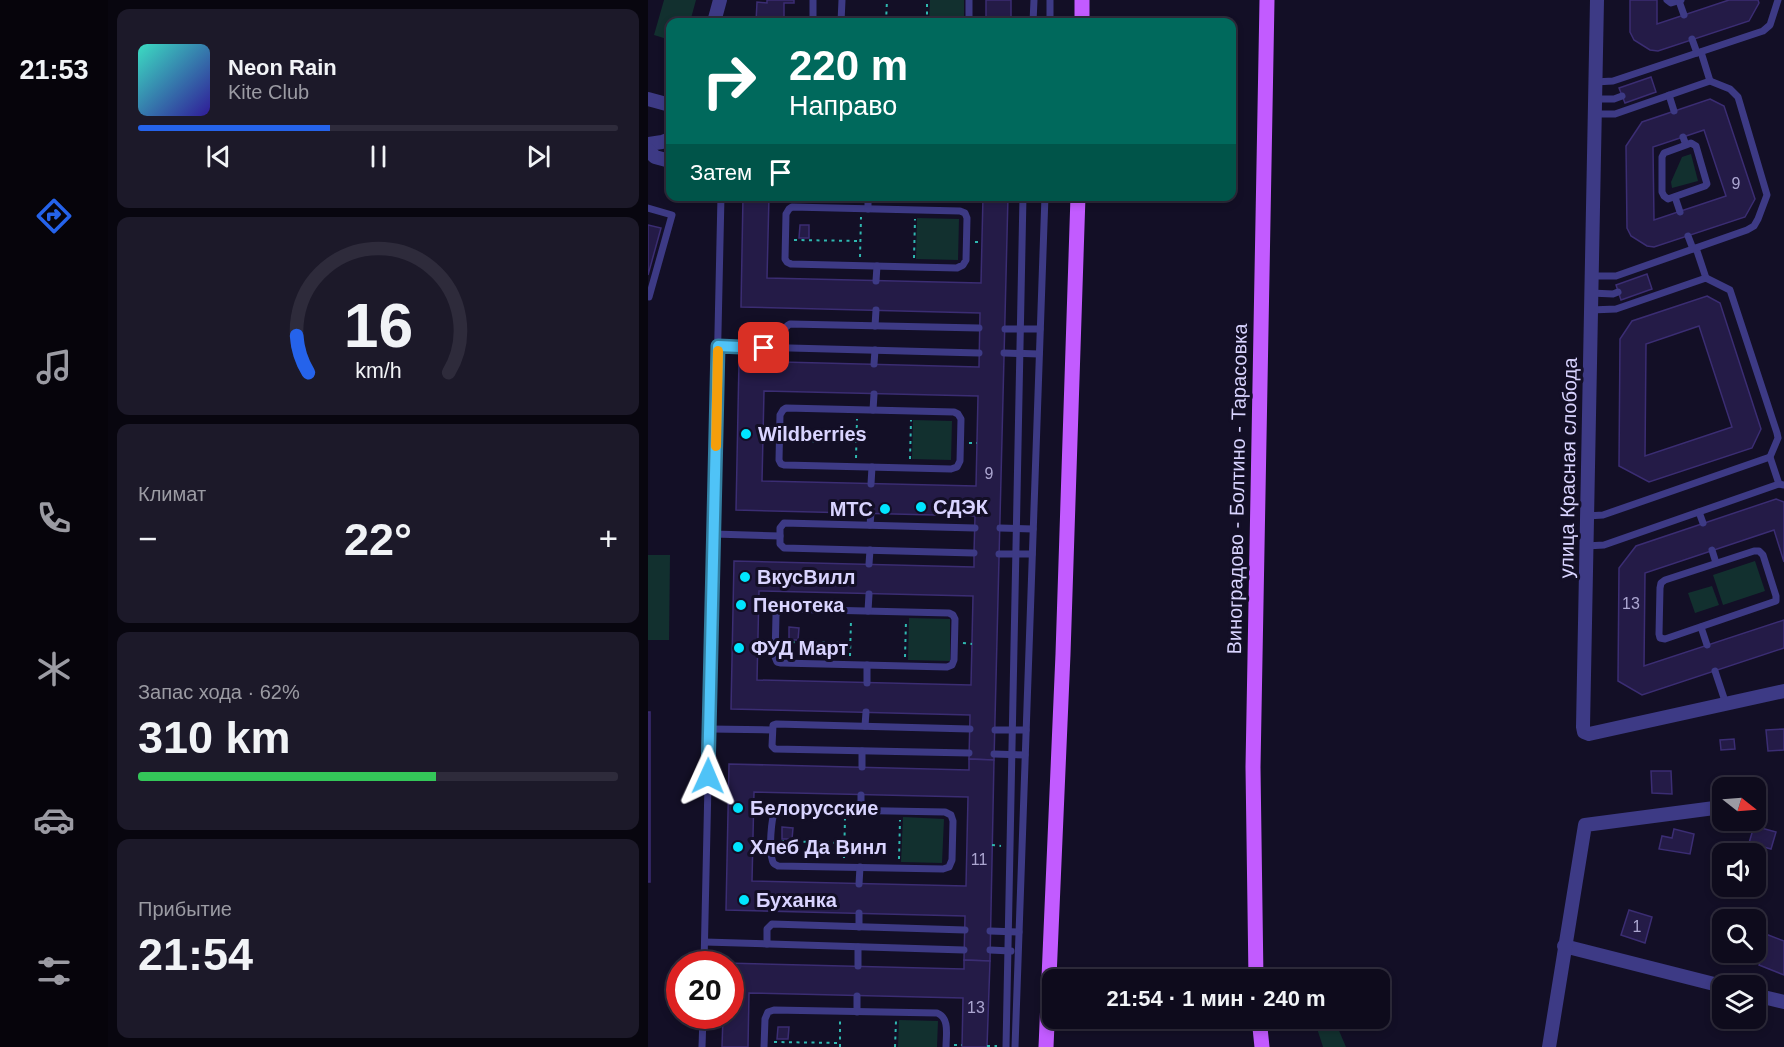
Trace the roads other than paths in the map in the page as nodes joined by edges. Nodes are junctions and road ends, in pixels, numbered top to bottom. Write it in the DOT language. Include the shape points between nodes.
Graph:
graph roads {
  1 [pos="720,0"];
  2 [pos="813,0"];
  3 [pos="842,0"];
  4 [pos="969,0"];
  5 [pos="1034,0"];
  6 [pos="1050,0"];
  7 [pos="1082,0"];
  8 [pos="1267,0"];
  9 [pos="1597,0"];
  10 [pos="1668,0"];
  11 [pos="1680,0"];
  12 [pos="1778,0"];
  13 [pos="1684,15"];
  14 [pos="715,18"];
  15 [pos="813,18"];
  16 [pos="841,18"];
  17 [pos="969,18"];
  18 [pos="1033,18"];
  19 [pos="1050,18"];
  20 [pos="1082,18"];
  21 [pos="1692,39"];
  22 [pos="1699,53"];
  23 [pos="1710,81"];
  24 [pos="1595,82"];
  25 [pos="1669,95"];
  26 [pos="1622,96"];
  27 [pos="648,99"];
  28 [pos="1595,99"];
  29 [pos="666,104"];
  30 [pos="1674,111"];
  31 [pos="1595,114"];
  32 [pos="1683,137"];
  33 [pos="666,140"];
  34 [pos="648,144"];
  35 [pos="1686,145"];
  36 [pos="648,150"];
  37 [pos="666,160"];
  38 [pos="1675,197"];
  39 [pos="721,201"];
  40 [pos="866,201"];
  41 [pos="1023,201"];
  42 [pos="1045,201"];
  43 [pos="1078,201"];
  44 [pos="648,208"];
  45 [pos="864,209"];
  46 [pos="1680,212"];
  47 [pos="1688,236"];
  48 [pos="1694,248"];
  49 [pos="877,266"];
  50 [pos="1591,276"];
  51 [pos="1706,278"];
  52 [pos="876,281"];
  53 [pos="1618,292"];
  54 [pos="1591,293"];
  55 [pos="648,296"];
  56 [pos="876,310"];
  57 [pos="1591,310"];
  58 [pos="875,326"];
  59 [pos="980,328"];
  60 [pos="1005,329"];
  61 [pos="1021,329"];
  62 [pos="1040,330"];
  63 [pos="718,346"];
  64 [pos="784,348"];
  65 [pos="875,350"];
  66 [pos="979,352"];
  67 [pos="1004,353"];
  68 [pos="1020,354"];
  69 [pos="1039,354"];
  70 [pos="874,364"];
  71 [pos="874,394"];
  72 [pos="873,410"];
  73 [pos="1770,457"];
  74 [pos="872,467"];
  75 [pos="872,484"];
  76 [pos="1782,484"];
  77 [pos="1699,512"];
  78 [pos="871,513"];
  79 [pos="1587,516"];
  80 [pos="1703,523"];
  81 [pos="870,525"];
  82 [pos="975,528"];
  83 [pos="1000,528"];
  84 [pos="1017,529"];
  85 [pos="1033,529"];
  86 [pos="714,534"];
  87 [pos="780,536"];
  88 [pos="1586,546"];
  89 [pos="870,550"];
  90 [pos="1712,550"];
  91 [pos="974,553"];
  92 [pos="999,554"];
  93 [pos="1016,554"];
  94 [pos="1032,554"];
  95 [pos="1716,563"];
  96 [pos="869,564"];
  97 [pos="1784,588"];
  98 [pos="1774,591"];
  99 [pos="869,594"];
  100 [pos="868,611"];
  101 [pos="1701,627"];
  102 [pos="1707,645"];
  103 [pos="867,665"];
  104 [pos="1715,670"];
  105 [pos="867,683"];
  106 [pos="1784,691"];
  107 [pos="1726,704"];
  108 [pos="866,712"];
  109 [pos="866,726"];
  110 [pos="710,729"];
  111 [pos="970,729"];
  112 [pos="772,730"];
  113 [pos="995,730"];
  114 [pos="1012,730"];
  115 [pos="1026,730"];
  116 [pos="862,751"];
  117 [pos="969,753"];
  118 [pos="994,754"];
  119 [pos="1012,754"];
  120 [pos="1025,755"];
  121 [pos="862,767"];
  122 [pos="861,795"];
  123 [pos="1712,808"];
  124 [pos="861,810"];
  125 [pos="860,867"];
  126 [pos="860,884"];
  127 [pos="859,913"];
  128 [pos="859,927"];
  129 [pos="965,930"];
  130 [pos="990,931"];
  131 [pos="1008,931"];
  132 [pos="1019,932"];
  133 [pos="705,942"];
  134 [pos="767,944"];
  135 [pos="858,946"];
  136 [pos="1564,946"];
  137 [pos="964,950"];
  138 [pos="990,950"];
  139 [pos="705,951"];
  140 [pos="1008,951"];
  141 [pos="1018,951"];
  142 [pos="858,966"];
  143 [pos="1256,969"];
  144 [pos="1712,983"];
  145 [pos="857,996"];
  146 [pos="1766,997"];
  147 [pos="1784,1002"];
  148 [pos="857,1012"];
  149 [pos="703,1029"];
  150 [pos="1260,1029"];
  151 [pos="764,1044"];
  152 [pos="702,1047"];
  153 [pos="945,1047"];
  154 [pos="1006,1047"];
  155 [pos="1015,1047"];
  156 [pos="1046,1047"];
  157 [pos="1262,1047"];
  158 [pos="1549,1047"];
  1 -- 14 [label="street"];
  2 -- 15 [label="lane"];
  3 -- 16 [label="lane"];
  4 -- 17 [label="lane"];
  5 -- 18 [label="lane"];
  6 -- 19 [label="lane"];
  7 -- 20 [label="main road"];
  8 -- 143 [label="main road, Виноградово - Болтино - Тарасовка" via="1253,766"];
  9 -- 24 [label="street, улица Красная слобода"];
  10 -- 11 [label="lane"];
  11 -- 13 [label="lane"];
  12 -- 22 [label="lane" via="1767,29"];
  21 -- 22 [label="lane"];
  22 -- 23 [label="lane"];
  22 -- 24 [label="lane" via="1613,81"];
  23 -- 25 [label="lane"];
  23 -- 48 [label="lane" via="1738,97 1767,195 1754,226"];
  24 -- 28 [label="street, улица Красная слобода"];
  25 -- 30 [label="lane"];
  25 -- 31 [label="lane" via="1615,114"];
  26 -- 28 [label="lane"];
  27 -- 29 [label="street"];
  28 -- 31 [label="street, улица Красная слобода"];
  31 -- 50 [label="street, улица Красная слобода"];
  32 -- 35 [label="lane"];
  33 -- 34 [label="street"];
  35 -- 38 [label="lane" via="1666,151 1662,157 1663,194 1668,199"];
  35 -- 38 [label="lane" via="1696,147 1707,184"];
  36 -- 37 [label="street"];
  38 -- 46 [label="lane"];
  39 -- 63 [label="lane"];
  40 -- 45 [label="lane"];
  41 -- 61 [label="lane"];
  42 -- 62 [label="lane"];
  43 -- 156 [label="main road"];
  44 -- 55 [label="lane" via="672,215"];
  45 -- 49 [label="lane" via="792,207 786,214 785,259 790,264"];
  45 -- 49 [label="lane" via="960,211 967,218 963,265"];
  47 -- 48 [label="lane"];
  48 -- 50 [label="lane" via="1616,276"];
  48 -- 51 [label="lane"];
  49 -- 52 [label="lane"];
  50 -- 54 [label="street, улица Красная слобода"];
  51 -- 57 [label="lane" via="1616,309"];
  51 -- 73 [label="lane" via="1726,287 1733,295 1777,433"];
  53 -- 54 [label="lane"];
  54 -- 57 [label="street, улица Красная слобода"];
  56 -- 58 [label="lane"];
  57 -- 79 [label="street, улица Красная слобода"];
  58 -- 59 [label="lane"];
  58 -- 64 [label="lane" via="790,324 784,329"];
  60 -- 61 [label="lane"];
  61 -- 62 [label="lane"];
  61 -- 68 [label="lane"];
  62 -- 69 [label="lane"];
  63 -- 64 [label="lane"];
  63 -- 86 [label="lane"];
  64 -- 65 [label="lane"];
  65 -- 66 [label="lane"];
  65 -- 70 [label="lane"];
  67 -- 68 [label="lane"];
  68 -- 69 [label="lane"];
  68 -- 84 [label="lane"];
  69 -- 85 [label="lane"];
  71 -- 72 [label="lane"];
  72 -- 74 [label="lane" via="954,412 961,419 957,467"];
  72 -- 74 [label="lane" via="786,408 780,415 779,441 779,460 784,465"];
  73 -- 76 [label="lane"];
  73 -- 79 [label="lane" via="1603,515"];
  74 -- 75 [label="lane"];
  76 -- 77 [label="lane"];
  77 -- 80 [label="lane"];
  77 -- 88 [label="lane" via="1604,546"];
  78 -- 81 [label="lane"];
  79 -- 88 [label="street, улица Красная слобода"];
  81 -- 82 [label="lane"];
  81 -- 87 [label="lane" via="784,523"];
  83 -- 84 [label="lane"];
  84 -- 85 [label="lane"];
  84 -- 93 [label="lane"];
  85 -- 94 [label="lane"];
  86 -- 87 [label="lane"];
  86 -- 110 [label="lane"];
  87 -- 89 [label="lane" via="784,549"];
  88 -- 107 [label="street, улица Красная слобода" via="1584,732"];
  89 -- 91 [label="lane"];
  89 -- 96 [label="lane"];
  90 -- 95 [label="lane"];
  92 -- 93 [label="lane"];
  93 -- 94 [label="lane"];
  93 -- 114 [label="lane"];
  94 -- 115 [label="lane"];
  95 -- 98 [label="lane" via="1760,551"];
  95 -- 101 [label="lane" via="1665,580 1660,588 1660,638"];
  97 -- 98 [label="lane"];
  98 -- 101 [label="lane" via="1776,602"];
  99 -- 100 [label="lane"];
  100 -- 103 [label="lane" via="949,613 955,619 952,665"];
  100 -- 103 [label="lane" via="782,609 776,615 775,657 781,663"];
  101 -- 102 [label="lane"];
  103 -- 105 [label="lane"];
  104 -- 107 [label="lane"];
  106 -- 107 [label="street, улица Красная слобода"];
  108 -- 109 [label="lane"];
  109 -- 111 [label="lane"];
  109 -- 112 [label="lane" via="776,724"];
  110 -- 112 [label="lane"];
  110 -- 133 [label="lane"];
  112 -- 116 [label="lane" via="775,749"];
  113 -- 114 [label="lane"];
  114 -- 115 [label="lane"];
  114 -- 119 [label="lane"];
  115 -- 120 [label="lane"];
  116 -- 117 [label="lane"];
  116 -- 121 [label="lane"];
  118 -- 119 [label="lane"];
  119 -- 120 [label="lane"];
  119 -- 131 [label="lane"];
  120 -- 132 [label="lane"];
  122 -- 124 [label="lane"];
  123 -- 136 [label="street" via="1585,825"];
  124 -- 125 [label="lane" via="780,809 772,816 771,841 771,859 778,866"];
  124 -- 125 [label="lane" via="945,812 953,821 949,867"];
  125 -- 126 [label="lane"];
  127 -- 128 [label="lane"];
  128 -- 129 [label="lane"];
  128 -- 134 [label="lane" via="772,924 767,929"];
  130 -- 131 [label="lane"];
  131 -- 132 [label="lane"];
  131 -- 140 [label="lane"];
  132 -- 141 [label="lane"];
  133 -- 134 [label="lane"];
  133 -- 139 [label="lane"];
  134 -- 135 [label="lane"];
  135 -- 137 [label="lane"];
  135 -- 142 [label="lane"];
  136 -- 144 [label="street"];
  136 -- 158 [label="street"];
  138 -- 140 [label="lane"];
  140 -- 141 [label="lane"];
  140 -- 154 [label="lane"];
  141 -- 155 [label="lane"];
  145 -- 148 [label="lane"];
  146 -- 147 [label="street"];
  148 -- 151 [label="lane" via="768,1012"];
  148 -- 153 [label="lane" via="937,1013 946,1020"];
  149 -- 152 [label="lane"];
  150 -- 157 [label="main road"];
}
